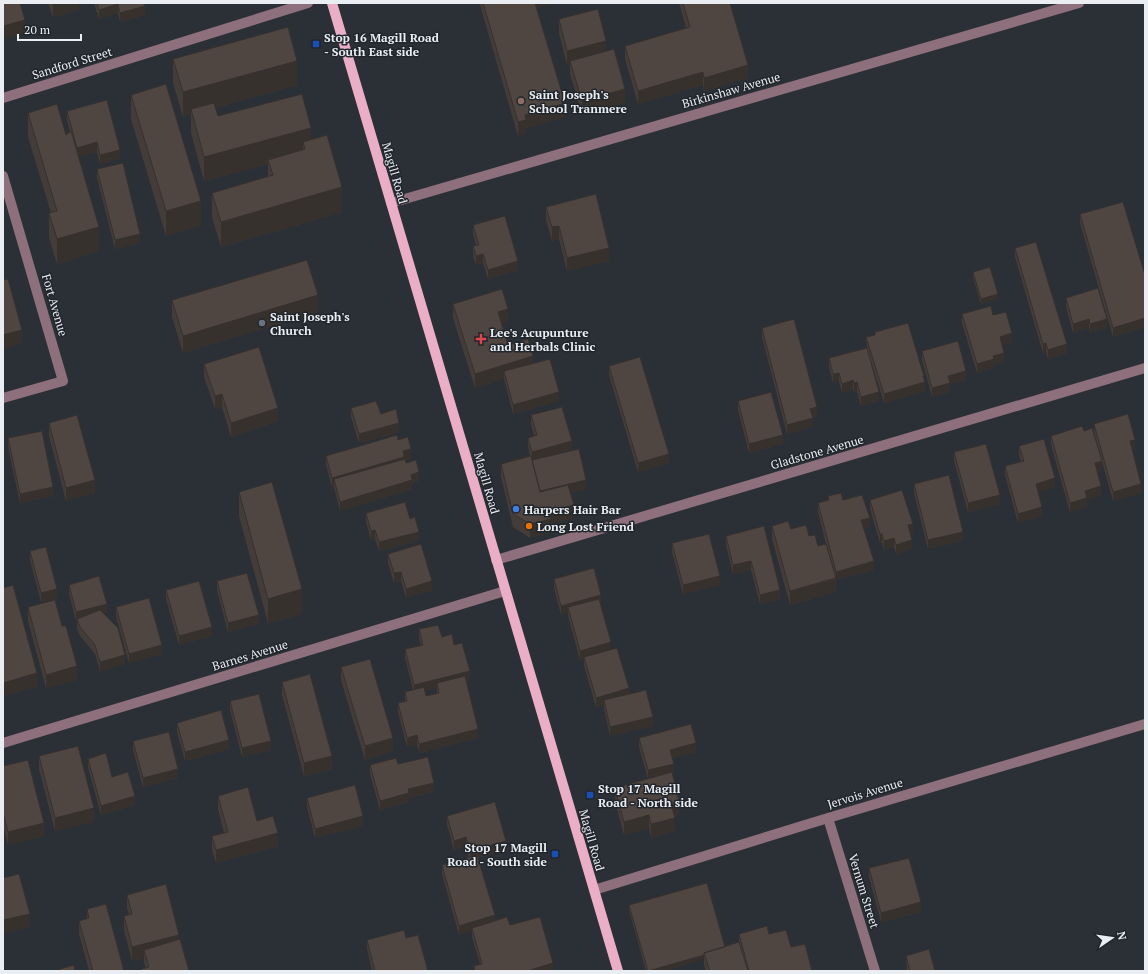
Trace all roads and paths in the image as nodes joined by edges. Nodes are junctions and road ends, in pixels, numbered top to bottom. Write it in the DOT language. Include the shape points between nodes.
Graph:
graph roads {
  1 [pos="308,3"];
  2 [pos="332,3"];
  3 [pos="1079,3"];
  4 [pos="3,98"];
  5 [pos="3,176"];
  6 [pos="391,203"];
  7 [pos="1145,368"];
  8 [pos="3,398"];
  9 [pos="496,560"];
  10 [pos="505,591"];
  11 [pos="1145,724"];
  12 [pos="3,743"];
  13 [pos="828,818"];
  14 [pos="594,890"];
  15 [pos="618,971"];
  16 [pos="874,971"];
  1 -- 4 [label="street, Sandford Street"];
  2 -- 6 [label="main road, Magill Road"];
  3 -- 6 [label="street, Birkinshaw Avenue"];
  5 -- 8 [label="street, Fort Avenue" via="63,381"];
  6 -- 9 [label="main road, Magill Road"];
  7 -- 9 [label="street, Gladstone Avenue"];
  9 -- 10 [label="main road, Magill Road"];
  10 -- 12 [label="street, Barnes Avenue"];
  10 -- 14 [label="main road, Magill Road"];
  11 -- 13 [label="street, Jervois Avenue"];
  13 -- 14 [label="street, Jervois Avenue"];
  13 -- 16 [label="street, Vernum Street"];
  14 -- 15 [label="main road, Magill Road"];
}
